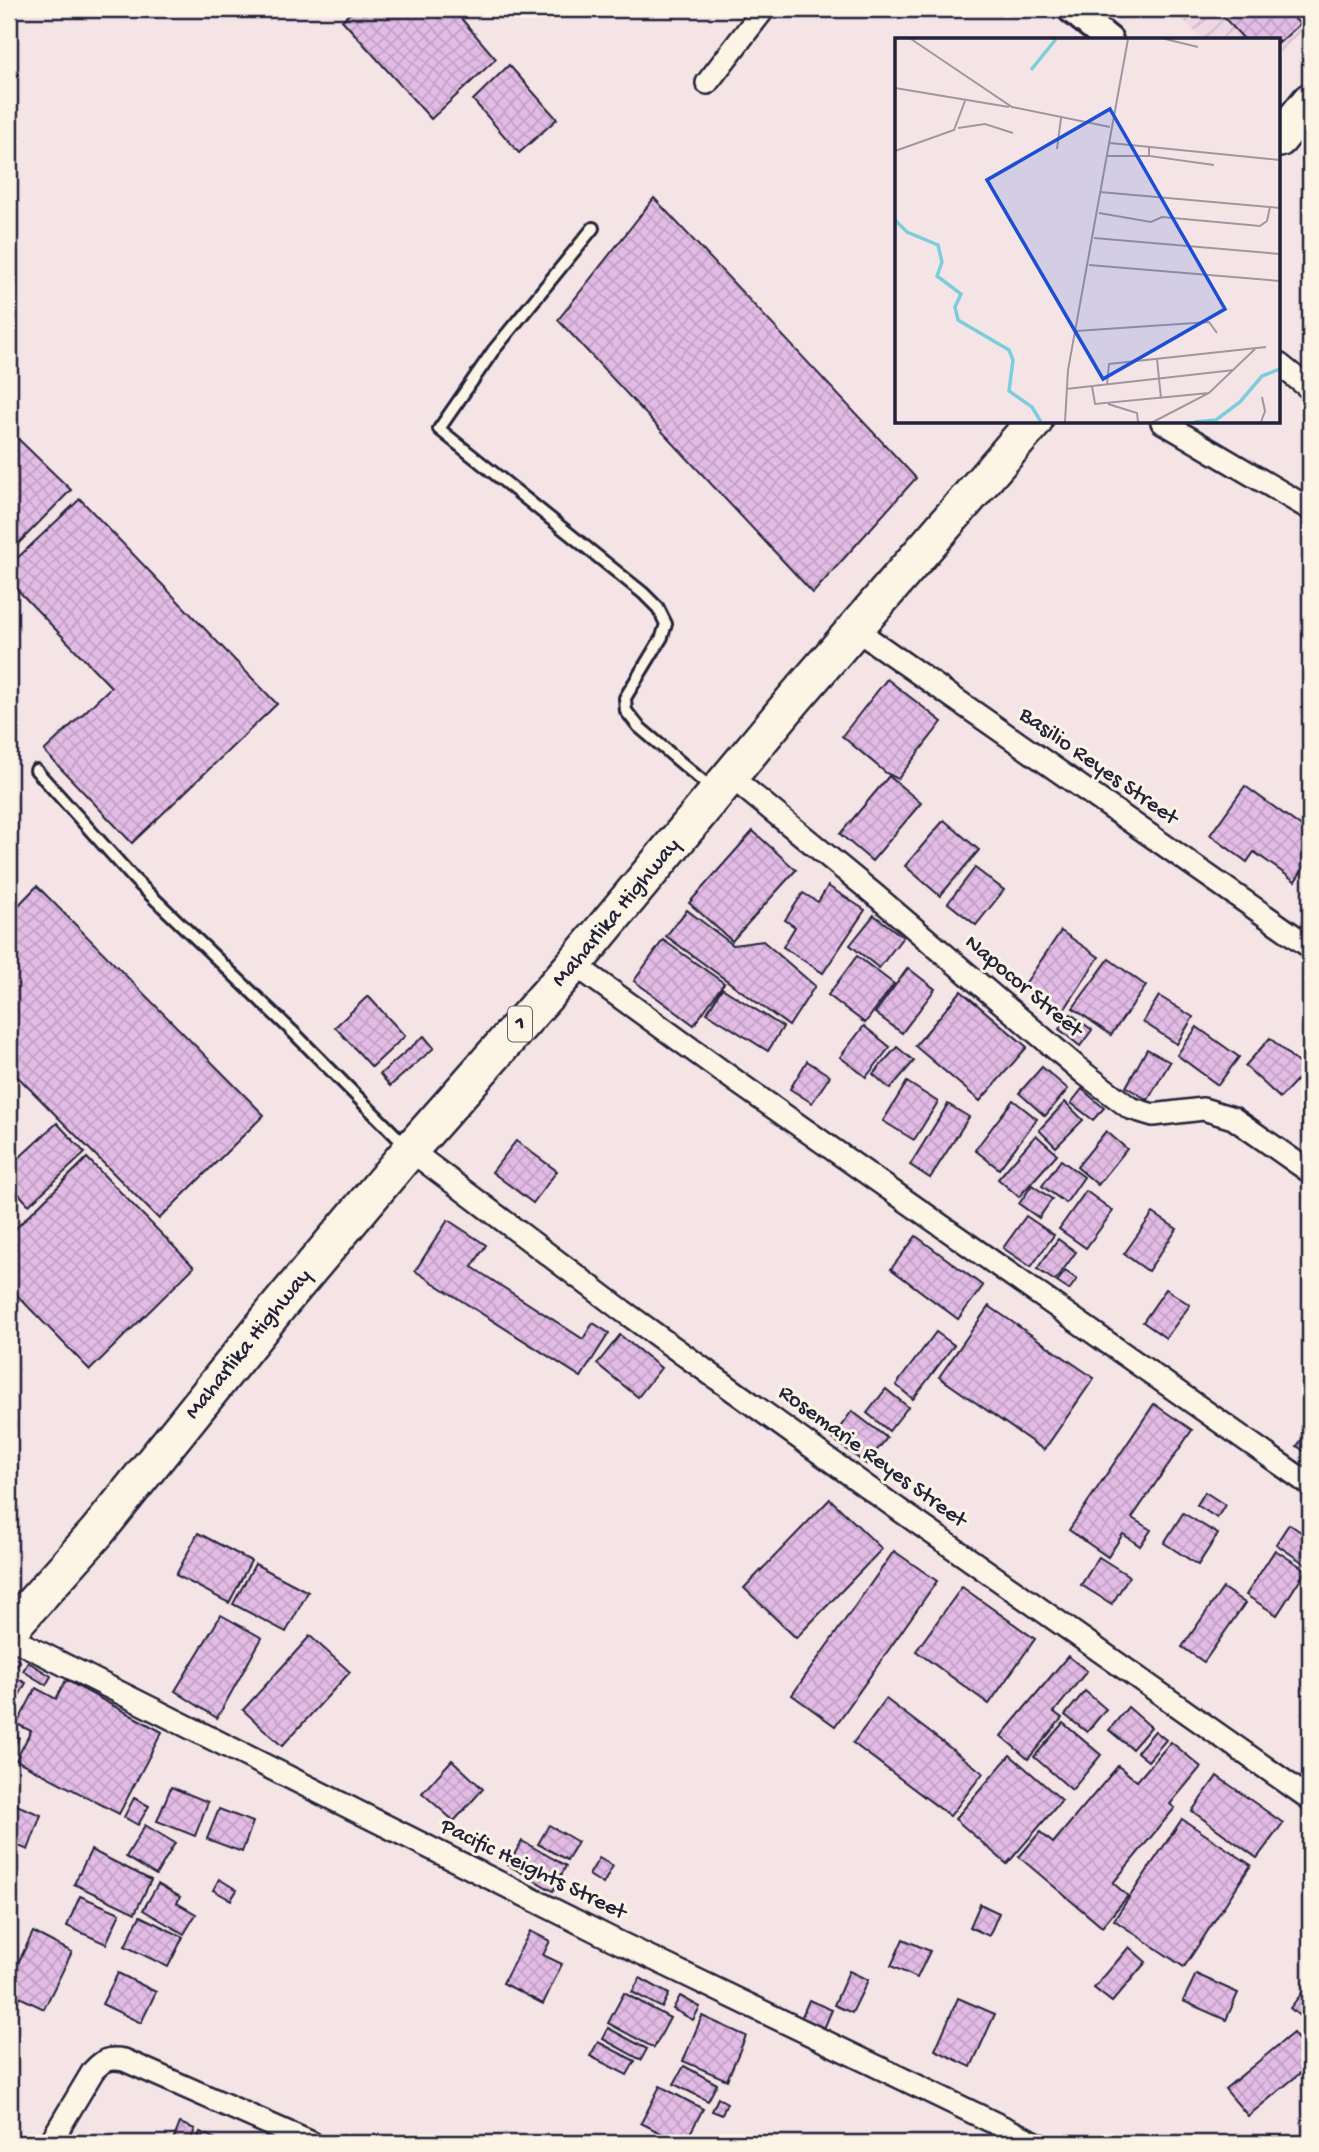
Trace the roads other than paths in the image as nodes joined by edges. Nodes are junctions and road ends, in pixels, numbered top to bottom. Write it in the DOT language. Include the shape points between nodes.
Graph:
graph roads {
  1 [pos="764,9"];
  2 [pos="1070,9"];
  3 [pos="1106,38"];
  4 [pos="707,83"];
  5 [pos="1310,101"];
  6 [pos="1280,138"];
  7 [pos="593,228"];
  8 [pos="1280,364"];
  9 [pos="1310,389"];
  10 [pos="1032,424"];
  11 [pos="1165,424"];
  12 [pos="1310,509"];
  13 [pos="855,629"];
  14 [pos="36,770"];
  15 [pos="724,785"];
  16 [pos="1310,947"];
  17 [pos="574,964"];
  18 [pos="410,1150"];
  19 [pos="1310,1172"];
  20 [pos="1310,1485"];
  21 [pos="9,1630"];
  22 [pos="9,1637"];
  23 [pos="1310,1799"];
  24 [pos="50,2143"];
  25 [pos="312,2143"];
  26 [pos="1036,2143"];
  1 -- 4 [label="street"];
  2 -- 3 [label="street"];
  5 -- 6 [label="highway"];
  7 -- 15 [label="lane" via="493,351 439,429 657,608 666,624 625,698 626,711 639,727"];
  8 -- 9 [label="street"];
  10 -- 13 [label="highway, Maharlika Highway / 1"];
  11 -- 12 [label="street"];
  13 -- 15 [label="highway, Maharlika Highway / 1"];
  13 -- 16 [label="street, Basilio Reyes Street"];
  14 -- 18 [label="lane" via="135,880"];
  15 -- 17 [label="highway, Maharlika Highway / 1"];
  15 -- 19 [label="street, Napocor Street" via="875,895 1130,1108 1153,1115 1203,1109 1233,1118"];
  17 -- 18 [label="highway, Maharlika Highway / 1"];
  17 -- 20 [label="street"];
  18 -- 21 [label="highway, Maharlika Highway / 1" via="97,1532"];
  18 -- 23 [label="street, Rosemarie Reyes Street" via="623,1311"];
  22 -- 26 [label="street, Pacific Heights Street" via="612,1939"];
  24 -- 25 [label="street" via="93,2071 111,2057"];
}
